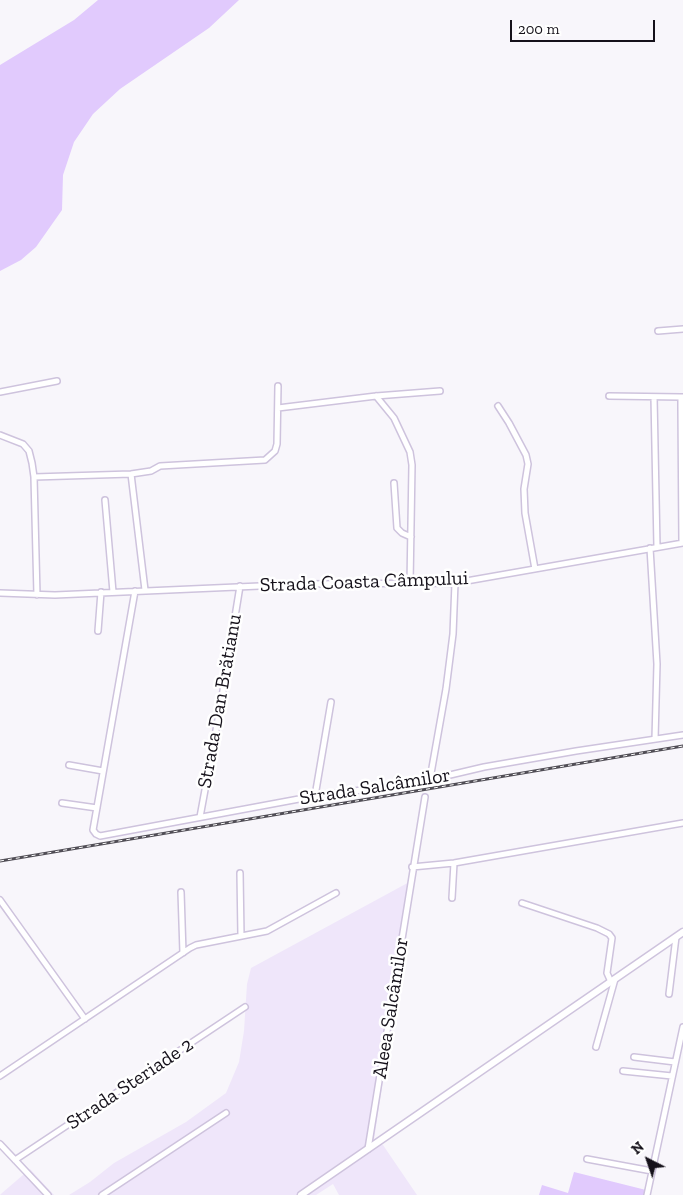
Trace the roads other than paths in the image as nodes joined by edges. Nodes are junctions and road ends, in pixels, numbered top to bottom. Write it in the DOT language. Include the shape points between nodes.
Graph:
graph roads {
  1 [pos="683,328"];
  2 [pos="658,331"];
  3 [pos="57,381"];
  4 [pos="278,386"];
  5 [pos="440,391"];
  6 [pos="0,392"];
  7 [pos="376,396"];
  8 [pos="609,396"];
  9 [pos="654,397"];
  10 [pos="682,397"];
  11 [pos="498,406"];
  12 [pos="278,408"];
  13 [pos="0,436"];
  14 [pos="131,474"];
  15 [pos="34,477"];
  16 [pos="394,483"];
  17 [pos="105,500"];
  18 [pos="411,537"];
  19 [pos="682,543"];
  20 [pos="657,547"];
  21 [pos="650,548"];
  22 [pos="535,569"];
  23 [pos="455,583"];
  24 [pos="410,584"];
  25 [pos="240,586"];
  26 [pos="135,590"];
  27 [pos="145,590"];
  28 [pos="101,592"];
  29 [pos="113,592"];
  30 [pos="0,593"];
  31 [pos="38,595"];
  32 [pos="98,631"];
  33 [pos="331,702"];
  34 [pos="683,735"];
  35 [pos="655,739"];
  36 [pos="69,766"];
  37 [pos="103,771"];
  38 [pos="430,779"];
  39 [pos="315,796"];
  40 [pos="425,797"];
  41 [pos="62,804"];
  42 [pos="97,808"];
  43 [pos="200,817"];
  44 [pos="683,823"];
  45 [pos="454,863"];
  46 [pos="412,867"];
  47 [pos="240,873"];
  48 [pos="181,892"];
  49 [pos="336,893"];
  50 [pos="452,898"];
  51 [pos="0,900"];
  52 [pos="522,903"];
  53 [pos="683,932"];
  54 [pos="241,936"];
  55 [pos="676,937"];
  56 [pos="183,953"];
  57 [pos="613,980"];
  58 [pos="669,994"];
  59 [pos="245,1007"];
  60 [pos="85,1019"];
  61 [pos="683,1027"];
  62 [pos="596,1046"];
  63 [pos="634,1057"];
  64 [pos="683,1058"];
  65 [pos="676,1059"];
  66 [pos="623,1071"];
  67 [pos="0,1076"];
  68 [pos="672,1076"];
  69 [pos="226,1113"];
  70 [pos="0,1144"];
  71 [pos="368,1149"];
  72 [pos="587,1159"];
  73 [pos="15,1160"];
  74 [pos="652,1171"];
  75 [pos="48,1195"];
  76 [pos="102,1195"];
  77 [pos="301,1195"];
  78 [pos="647,1195"];
  1 -- 2 [label="street"];
  3 -- 6 [label="street"];
  4 -- 12 [label="street"];
  5 -- 7 [label="street"];
  7 -- 12 [label="street"];
  7 -- 18 [label="street" via="394,418 410,452"];
  8 -- 9 [label="street"];
  9 -- 10 [label="street"];
  9 -- 20 [label="street"];
  10 -- 19 [label="street"];
  11 -- 22 [label="street" via="526,455 525,513"];
  12 -- 14 [label="street" via="277,444 275,451 264,460 160,466"];
  13 -- 15 [label="street" via="23,444 29,450"];
  14 -- 15 [label="street"];
  14 -- 27 [label="street"];
  15 -- 31 [label="street"];
  16 -- 18 [label="street" via="397,528"];
  17 -- 29 [label="street"];
  18 -- 24 [label="street"];
  19 -- 20 [label="street, Strada Coasta Câmpului"];
  20 -- 21 [label="street, Strada Coasta Câmpului"];
  21 -- 22 [label="street, Strada Coasta Câmpului"];
  21 -- 35 [label="street" via="657,664"];
  22 -- 23 [label="street, Strada Coasta Câmpului"];
  23 -- 24 [label="street, Strada Coasta Câmpului"];
  23 -- 38 [label="street" via="452,643"];
  24 -- 25 [label="street, Strada Coasta Câmpului"];
  25 -- 27 [label="street, Strada Coasta Câmpului"];
  25 -- 43 [label="street, Strada Dan Brătianu"];
  26 -- 27 [label="street, Strada Coasta Câmpului"];
  26 -- 29 [label="street, Strada Coasta Câmpului"];
  26 -- 37 [label="street"];
  28 -- 29 [label="street, Strada Coasta Câmpului"];
  28 -- 31 [label="street, Strada Coasta Câmpului"];
  28 -- 32 [label="street"];
  30 -- 31 [label="street, Strada Coasta Câmpului"];
  33 -- 39 [label="street"];
  34 -- 35 [label="street, Strada Salcâmilor"];
  35 -- 38 [label="street, Strada Salcâmilor"];
  36 -- 37 [label="street"];
  37 -- 42 [label="street"];
  38 -- 39 [label="street, Strada Salcâmilor"];
  39 -- 43 [label="street, Strada Salcâmilor"];
  40 -- 46 [label="street, Aleea Salcâmilor"];
  41 -- 42 [label="street"];
  42 -- 43 [label="street, Strada Salcâmilor" via="93,830 100,836"];
  44 -- 45 [label="street"];
  45 -- 46 [label="street"];
  45 -- 50 [label="street"];
  46 -- 71 [label="street, Aleea Salcâmilor"];
  47 -- 54 [label="street"];
  48 -- 56 [label="street"];
  49 -- 54 [label="street" via="267,931"];
  51 -- 60 [label="street"];
  52 -- 57 [label="street" via="609,934 612,938 607,974"];
  53 -- 55 [label="main road"];
  54 -- 56 [label="street" via="196,946"];
  55 -- 57 [label="main road"];
  55 -- 58 [label="street"];
  56 -- 60 [label="street"];
  57 -- 62 [label="street"];
  57 -- 71 [label="main road"];
  59 -- 73 [label="street, Strada Steriade 2"];
  60 -- 67 [label="street"];
  61 -- 65 [label="street"];
  63 -- 65 [label="street"];
  64 -- 65 [label="street"];
  65 -- 68 [label="street"];
  66 -- 68 [label="street"];
  68 -- 74 [label="street"];
  69 -- 76 [label="street"];
  70 -- 73 [label="street"];
  71 -- 77 [label="main road"];
  72 -- 74 [label="street"];
  73 -- 75 [label="street"];
  74 -- 78 [label="street"];
}
